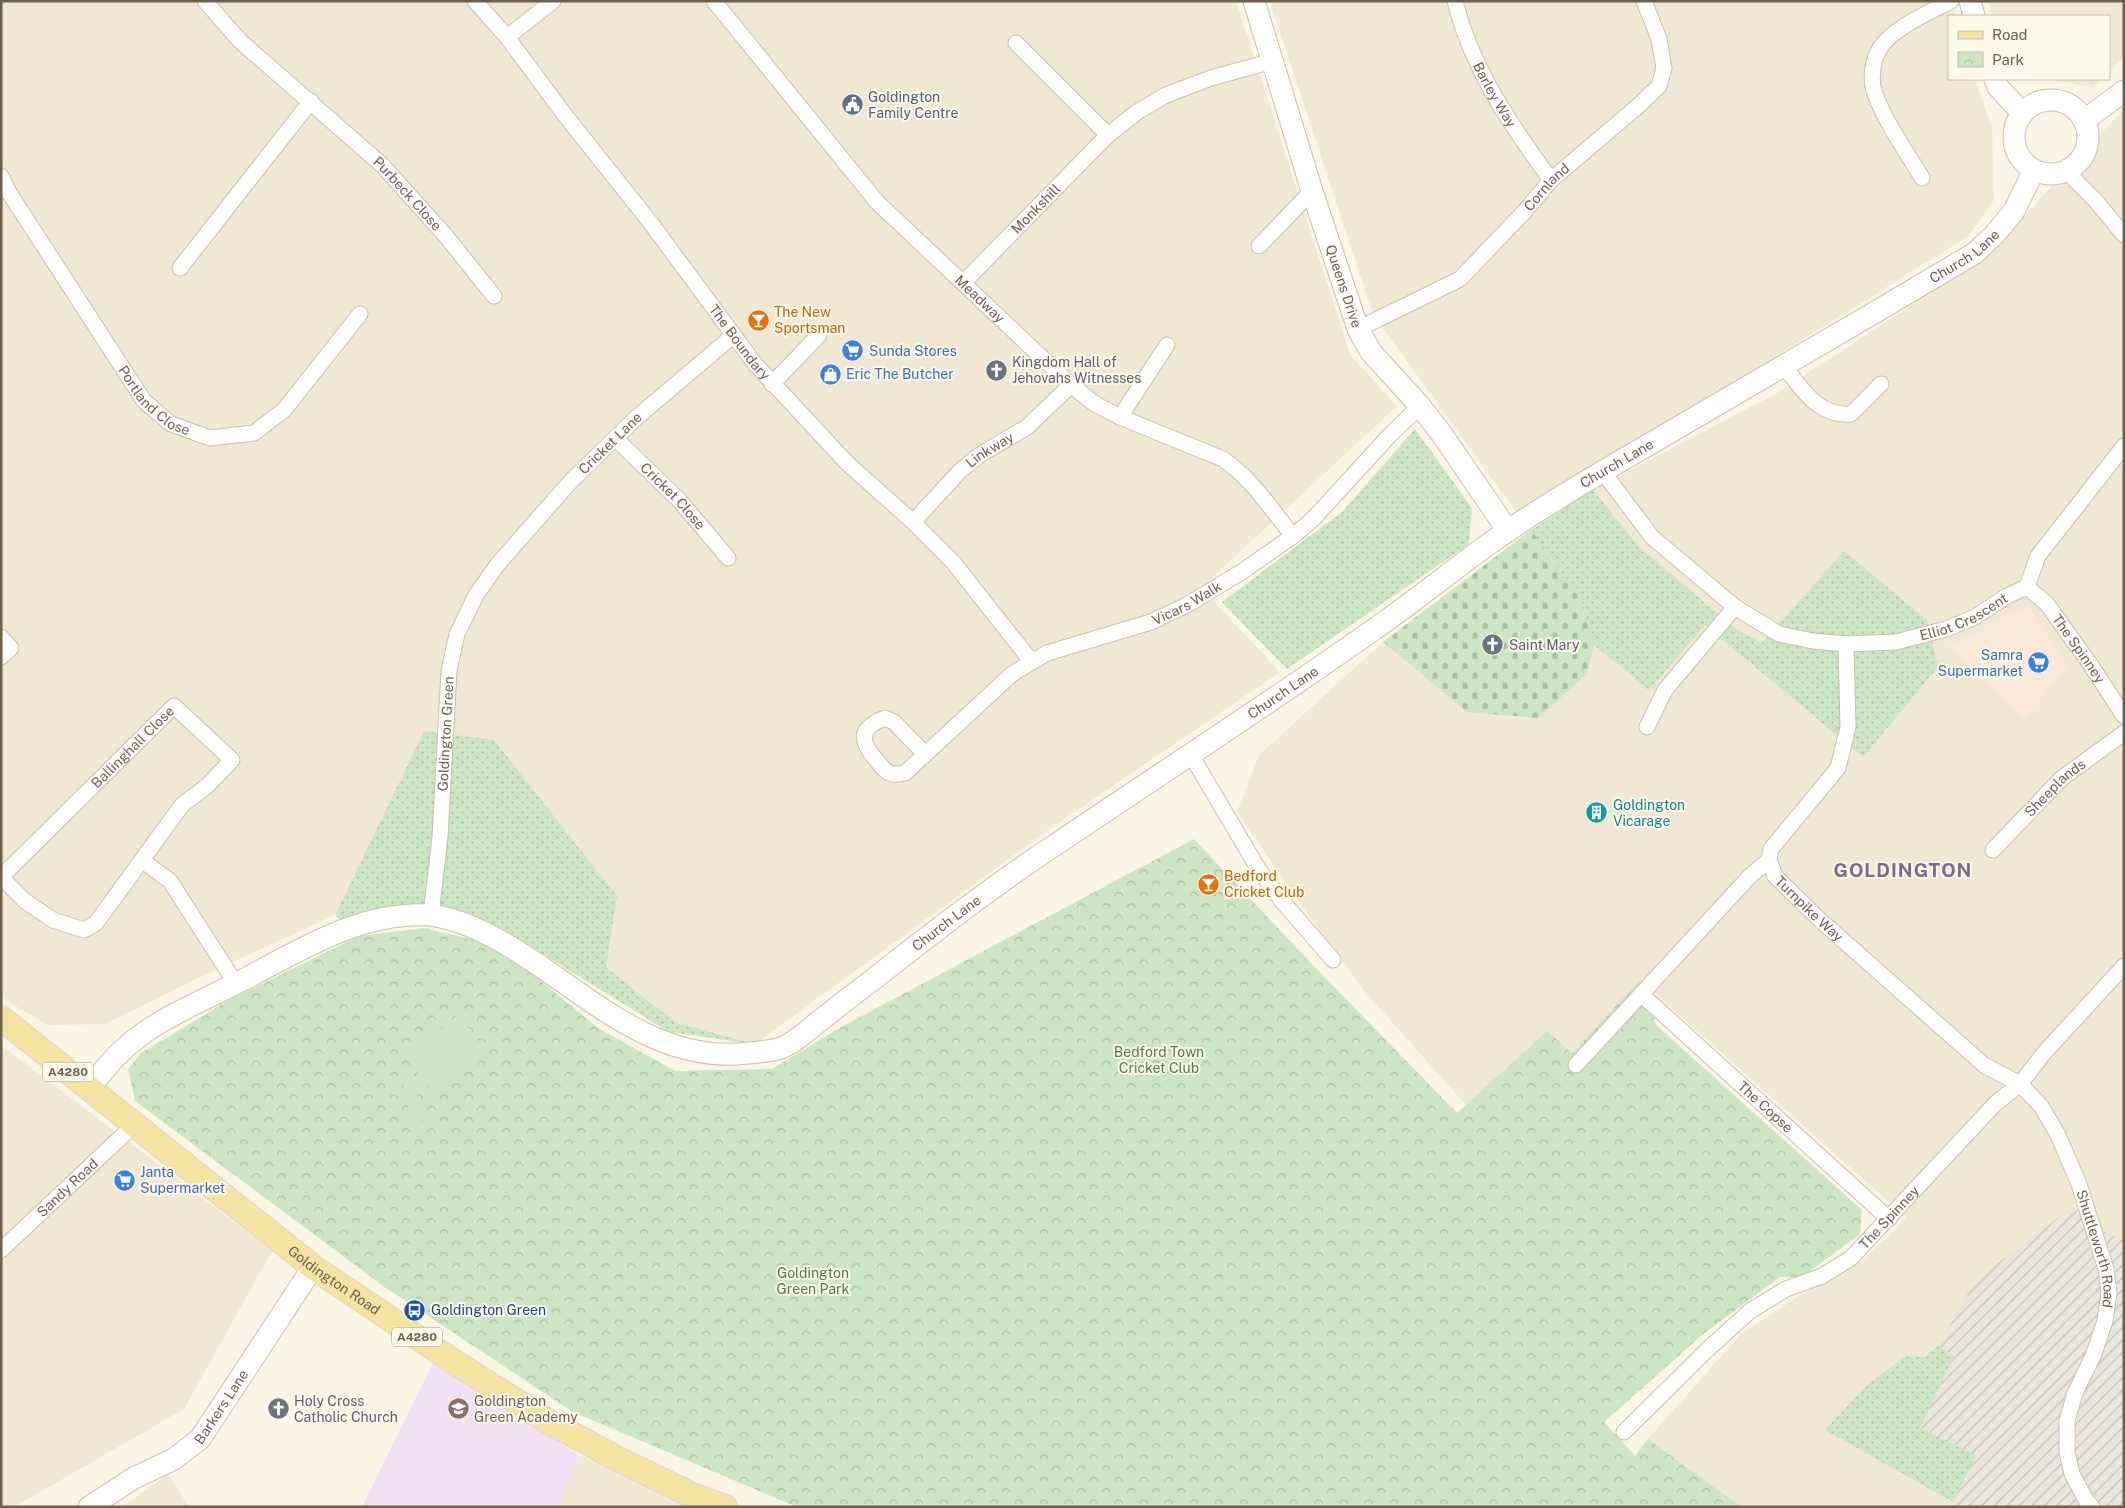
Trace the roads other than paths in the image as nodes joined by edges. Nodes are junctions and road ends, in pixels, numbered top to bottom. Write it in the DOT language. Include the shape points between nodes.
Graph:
graph roads {
  1 [pos="205,1"];
  2 [pos="475,1"];
  3 [pos="553,1"];
  4 [pos="714,1"];
  5 [pos="1254,1"];
  6 [pos="1455,1"];
  7 [pos="1644,1"];
  8 [pos="1951,1"];
  9 [pos="1970,1"];
  10 [pos="1974,15"];
  11 [pos="507,37"];
  12 [pos="1016,43"];
  13 [pos="1273,61"];
  14 [pos="1994,80"];
  15 [pos="2124,91"];
  16 [pos="311,101"];
  17 [pos="2021,112"];
  18 [pos="2085,120"];
  19 [pos="1108,135"];
  20 [pos="2033,172"];
  21 [pos="2067,172"];
  22 [pos="1,176"];
  23 [pos="1922,178"];
  24 [pos="1551,180"];
  25 [pos="1312,191"];
  26 [pos="2124,235"];
  27 [pos="1259,246"];
  28 [pos="180,268"];
  29 [pos="963,284"];
  30 [pos="494,296"];
  31 [pos="360,314"];
  32 [pos="1358,329"];
  33 [pos="734,335"];
  34 [pos="819,336"];
  35 [pos="1167,345"];
  36 [pos="1784,366"];
  37 [pos="772,384"];
  38 [pos="1071,384"];
  39 [pos="1881,384"];
  40 [pos="1420,406"];
  41 [pos="1120,417"];
  42 [pos="615,438"];
  43 [pos="2124,446"];
  44 [pos="1603,472"];
  45 [pos="913,522"];
  46 [pos="1508,531"];
  47 [pos="1293,536"];
  48 [pos="728,558"];
  49 [pos="498,564"];
  50 [pos="2027,587"];
  51 [pos="1735,607"];
  52 [pos="1846,644"];
  53 [pos="1031,661"];
  54 [pos="2124,716"];
  55 [pos="1647,727"];
  56 [pos="2124,733"];
  57 [pos="924,753"];
  58 [pos="1191,755"];
  59 [pos="1993,850"];
  60 [pos="1769,860"];
  61 [pos="143,861"];
  62 [pos="1,877"];
  63 [pos="431,915"];
  64 [pos="1333,960"];
  65 [pos="2124,966"];
  66 [pos="236,984"];
  67 [pos="1641,994"];
  68 [pos="1,1018"];
  69 [pos="1576,1065"];
  70 [pos="2020,1084"];
  71 [pos="90,1089"];
  72 [pos="135,1124"];
  73 [pos="1888,1219"];
  74 [pos="1,1250"];
  75 [pos="313,1267"];
  76 [pos="1624,1432"];
  77 [pos="689,1501"];
  78 [pos="89,1507"];
  79 [pos="725,1507"];
  80 [pos="2092,1507"];
  1 -- 16 [label="street, Purbeck Close" via="240,41"];
  2 -- 11 [label="street, The Boundary"];
  3 -- 11 [label="street"];
  4 -- 29 [label="street, Meadway" via="877,202"];
  5 -- 13 [label="street, Queens Drive"];
  6 -- 24 [label="street, Barley Way" via="1462,28 1486,82 1512,127"];
  7 -- 24 [label="street, Cornland" via="1659,39 1664,68 1659,86"];
  8 -- 23 [label="street" via="1895,34 1879,49 1873,66 1873,86 1880,106"];
  9 -- 10 [label="street"];
  11 -- 33 [label="street, The Boundary"];
  12 -- 19 [label="street"];
  13 -- 19 [label="street, Monkshill" via="1211,78 1166,95 1136,112"];
  13 -- 25 [label="street, Queens Drive"];
  14 -- 17 [label="street"];
  15 -- 18 [label="street"];
  16 -- 28 [label="street"];
  16 -- 30 [label="street, Purbeck Close" via="382,165"];
  17 -- 18 [label="street" via="2035,102 2053,99 2072,106"];
  17 -- 20 [label="street" via="2012,133 2018,158"];
  18 -- 21 [label="street" via="2089,136 2084,157"];
  19 -- 29 [label="street, Monkshill"];
  20 -- 21 [label="street" via="2050,176"];
  20 -- 36 [label="street, Church Lane" via="2014,211 1975,253"];
  21 -- 26 [label="street"];
  22 -- 31 [label="street, Portland Close" via="144,401 171,424 210,438 254,432 284,410"];
  24 -- 32 [label="street, Cornland" via="1460,278"];
  25 -- 27 [label="street"];
  25 -- 32 [label="street, Queens Drive"];
  29 -- 38 [label="street, Meadway"];
  32 -- 40 [label="street, Queens Drive" via="1371,352"];
  33 -- 37 [label="street, The Boundary"];
  33 -- 42 [label="street, Cricket Lane"];
  34 -- 37 [label="street"];
  35 -- 41 [label="street"];
  36 -- 39 [label="street" via="1803,391 1824,410 1837,416 1851,414"];
  36 -- 44 [label="street, Church Lane"];
  37 -- 45 [label="street, The Boundary" via="847,463"];
  38 -- 41 [label="street, Meadway" via="1095,404"];
  38 -- 45 [label="street, Linkway" via="1027,427 972,461"];
  40 -- 46 [label="street, Queens Drive"];
  40 -- 47 [label="street, Vicars Walk" via="1330,502"];
  41 -- 47 [label="street, Meadway" via="1223,459 1238,469"];
  42 -- 48 [label="street, Cricket Close" via="680,501"];
  42 -- 49 [label="street, Cricket Lane" via="571,481"];
  43 -- 50 [label="street" via="2038,556"];
  44 -- 46 [label="street, Church Lane"];
  44 -- 51 [label="street, Elliot Crescent" via="1652,536"];
  45 -- 53 [label="street, The Boundary" via="953,562"];
  46 -- 58 [label="street, Church Lane" via="1388,619"];
  47 -- 53 [label="street, Vicars Walk" via="1187,605 1151,622 1047,653"];
  49 -- 63 [label="street, Goldington Green" via="476,595 458,634 449,671 440,837"];
  50 -- 52 [label="street, Elliot Crescent" via="1946,630 1896,642"];
  50 -- 54 [label="street, The Spinney" via="2047,604"];
  51 -- 52 [label="street, Elliot Crescent" via="1779,634"];
  51 -- 55 [label="street" via="1665,690"];
  52 -- 60 [label="street, Turnpike Way" via="1848,727 1838,768 1771,849"];
  53 -- 57 [label="street, Vicars Walk" via="1012,674"];
  56 -- 59 [label="street, Sheeplands" via="2062,778"];
  58 -- 63 [label="street, Church Lane" via="1051,847 782,1048 716,1055 671,1046 628,1026 510,946 474,927"];
  58 -- 64 [label="street" via="1259,870"];
  60 -- 67 [label="street" via="1750,876"];
  60 -- 70 [label="street, Turnpike Way" via="1775,876 1820,920 1984,1065"];
  61 -- 62 [label="street, Ballinghall Close" via="96,923 84,930 53,920 25,901"];
  61 -- 62 [label="street, Ballinghall Close" via="182,805 207,786 232,760 174,706"];
  61 -- 66 [label="street" via="170,881"];
  63 -- 66 [label="street" via="393,917 353,925"];
  65 -- 70 [label="street, The Spinney" via="2044,1052"];
  66 -- 71 [label="street" via="171,1015 136,1037 106,1066"];
  67 -- 69 [label="street"];
  67 -- 73 [label="street, The Copse"];
  68 -- 71 [label="main road, Goldington Road / A4280"];
  70 -- 73 [label="street, The Spinney" via="1996,1103"];
  70 -- 80 [label="street, Shuttleworth Road" via="2041,1106 2057,1133 2106,1268 2109,1293 2106,1321 2075,1393 2067,1421 2067,1452 2072,1474"];
  71 -- 72 [label="main road, Goldington Road / A4280"];
  72 -- 74 [label="street, Sandy Road"];
  72 -- 75 [label="main road, Goldington Road / A4280"];
  73 -- 76 [label="street, The Spinney" via="1851,1258 1822,1276 1786,1289 1750,1311"];
  75 -- 77 [label="main road, Goldington Road / A4280" via="546,1420"];
  75 -- 78 [label="street, Barkers Lane" via="200,1439 174,1459 134,1478"];
  77 -- 79 [label="main road, Goldington Road / A4280"];
}
